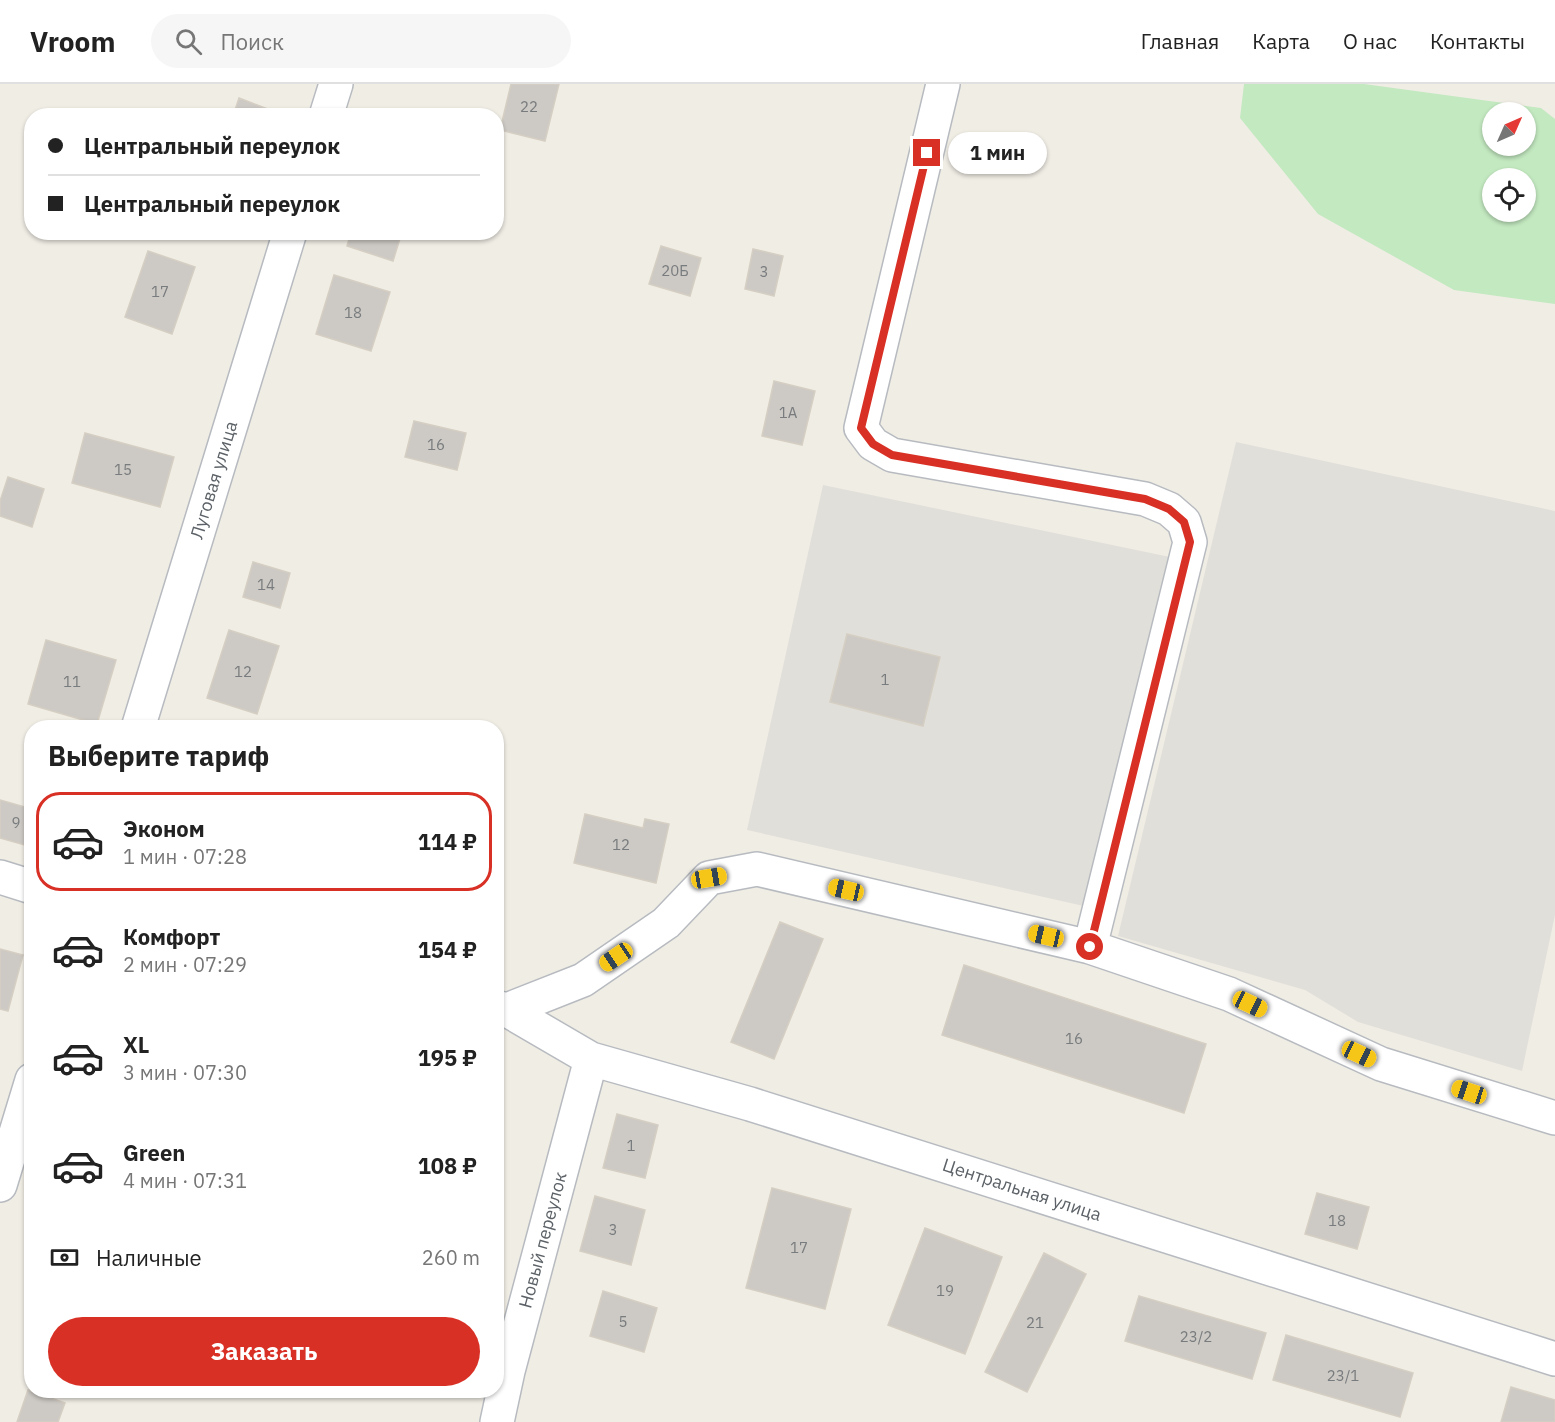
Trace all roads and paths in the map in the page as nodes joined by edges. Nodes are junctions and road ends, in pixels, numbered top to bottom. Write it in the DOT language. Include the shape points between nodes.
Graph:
graph roads {
  1 [pos="336,84"];
  2 [pos="943,84"];
  3 [pos="328,108"];
  4 [pos="288,240"];
  5 [pos="140,720"];
  6 [pos="0,878"];
  7 [pos="24,885"];
  8 [pos="1090,947"];
  9 [pos="504,1007"];
  10 [pos="504,1009"];
  11 [pos="591,1059"];
  12 [pos="24,1106"];
  13 [pos="1555,1118"];
  14 [pos="0,1185"];
  15 [pos="1555,1359"];
  16 [pos="504,1388"];
  17 [pos="502,1398"];
  18 [pos="496,1422"];
  1 -- 3 [label="street"];
  2 -- 8 [label="street" via="861,428 873,444 892,455 1145,499 1169,509 1184,522 1190,542"];
  4 -- 5 [label="street, Луговая улица"];
  6 -- 7 [label="street"];
  8 -- 9 [label="street" via="757,869 709,878 666,923 583,980"];
  8 -- 13 [label="street" via="1228,994 1381,1064"];
  10 -- 11 [label="street, Центральная улица"];
  11 -- 15 [label="street, Центральная улица" via="750,1104"];
  11 -- 16 [label="street, Новый переулок"];
  12 -- 14 [label="street"];
  17 -- 18 [label="street, Новый переулок"];
}
